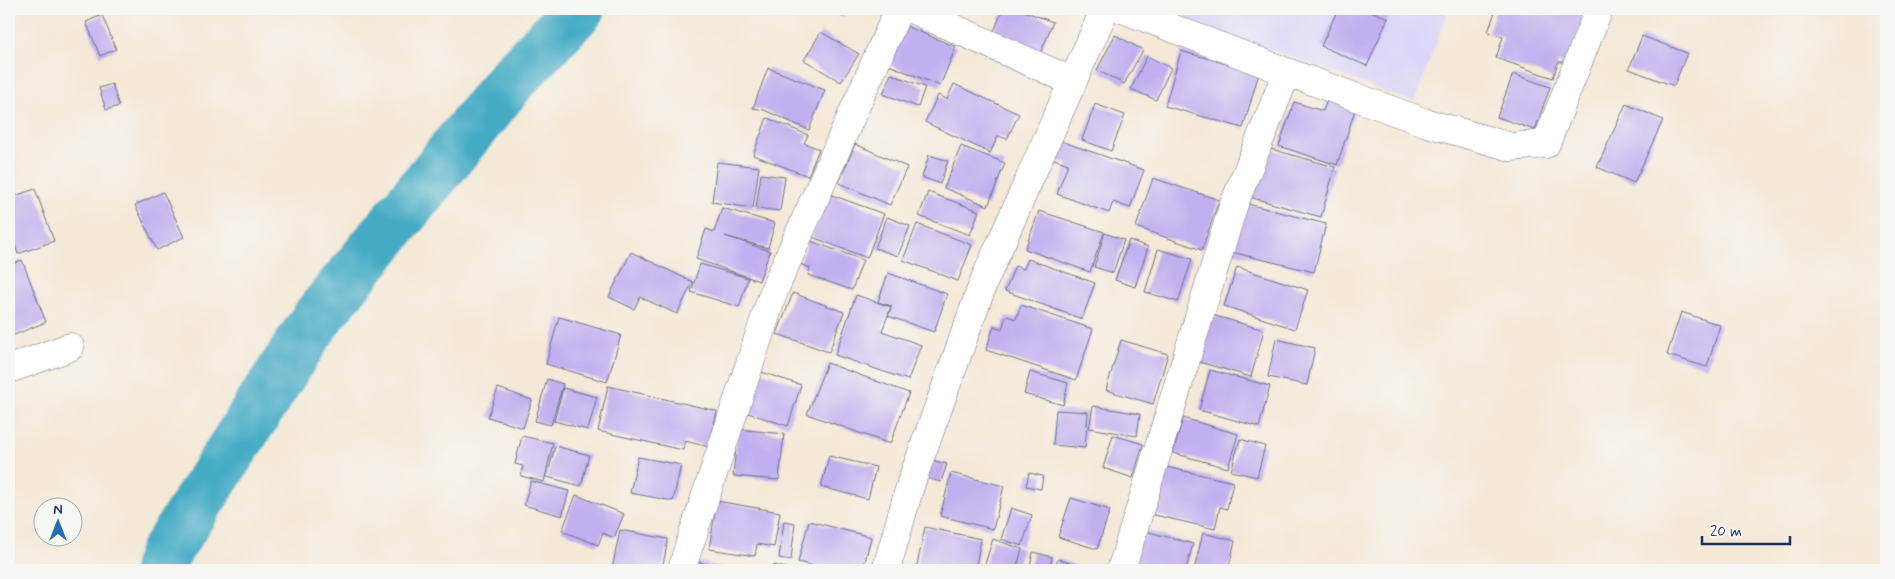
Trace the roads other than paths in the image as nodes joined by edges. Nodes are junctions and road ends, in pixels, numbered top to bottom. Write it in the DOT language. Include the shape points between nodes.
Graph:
graph roads {
  1 [pos="899,9"];
  2 [pos="911,9"];
  3 [pos="1105,9"];
  4 [pos="1122,9"];
  5 [pos="1600,9"];
  6 [pos="1287,72"];
  7 [pos="1072,82"];
  8 [pos="70,347"];
  9 [pos="9,369"];
  10 [pos="682,570"];
  11 [pos="886,570"];
  12 [pos="1121,570"];
  1 -- 10 [label="street" via="775,288"];
  2 -- 7 [label="street"];
  3 -- 7 [label="street"];
  4 -- 6 [label="street"];
  5 -- 6 [label="street" via="1546,144 1511,147 1424,122"];
  6 -- 12 [label="street" via="1234,204"];
  7 -- 11 [label="street" via="984,281 911,484"];
  8 -- 9 [label="street"];
}
